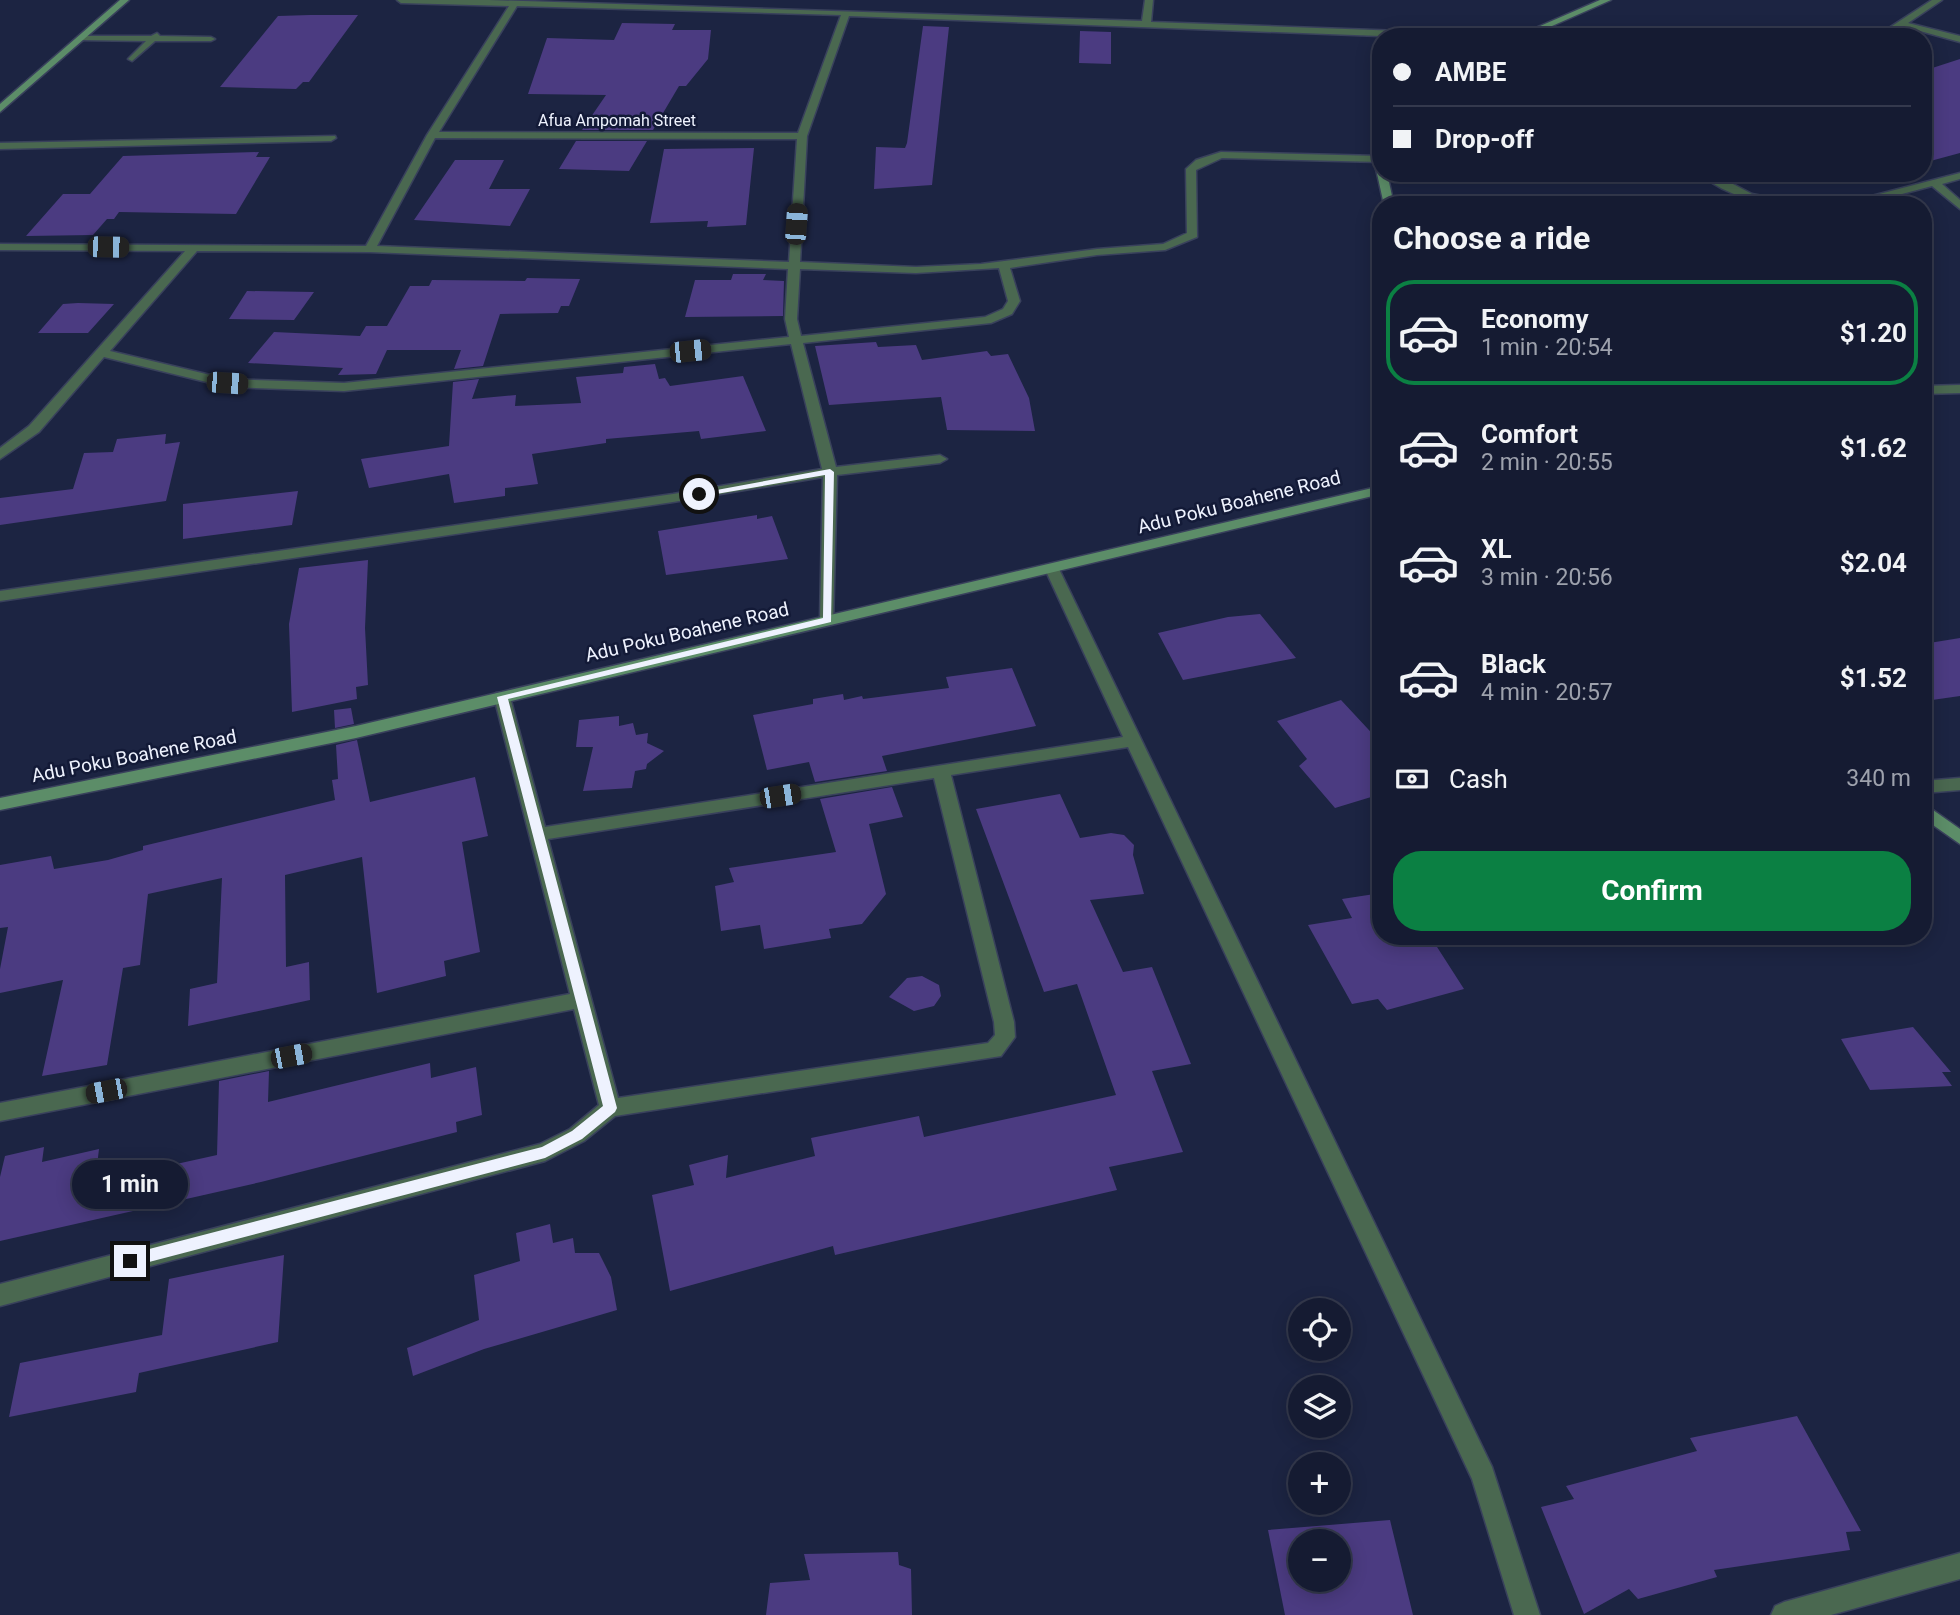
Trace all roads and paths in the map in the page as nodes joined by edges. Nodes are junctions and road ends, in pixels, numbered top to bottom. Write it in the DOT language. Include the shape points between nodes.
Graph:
graph roads {
  1 [pos="125,0"];
  2 [pos="401,0"];
  3 [pos="1149,0"];
  4 [pos="1606,0"];
  5 [pos="1938,0"];
  6 [pos="514,4"];
  7 [pos="846,13"];
  8 [pos="1146,23"];
  9 [pos="1899,23"];
  10 [pos="1540,28"];
  11 [pos="1892,28"];
  12 [pos="1918,28"];
  13 [pos="162,31"];
  14 [pos="1372,32"];
  15 [pos="1932,32"];
  16 [pos="81,38"];
  17 [pos="153,39"];
  18 [pos="211,39"];
  19 [pos="1960,39"];
  20 [pos="132,59"];
  21 [pos="0,109"];
  22 [pos="432,135"];
  23 [pos="802,136"];
  24 [pos="331,138"];
  25 [pos="0,146"];
  26 [pos="1372,163"];
  27 [pos="1960,176"];
  28 [pos="1721,182"];
  29 [pos="1936,184"];
  30 [pos="1747,196"];
  31 [pos="1885,196"];
  32 [pos="1960,206"];
  33 [pos="0,247"];
  34 [pos="193,249"];
  35 [pos="370,249"];
  36 [pos="1029,261"];
  37 [pos="793,266"];
  38 [pos="796,339"];
  39 [pos="104,353"];
  40 [pos="1960,388"];
  41 [pos="1932,390"];
  42 [pos="0,455"];
  43 [pos="940,459"];
  44 [pos="830,472"];
  45 [pos="1372,492"];
  46 [pos="1052,569"];
  47 [pos="0,596"];
  48 [pos="828,620"];
  49 [pos="502,697"];
  50 [pos="1133,741"];
  51 [pos="941,771"];
  52 [pos="1960,784"];
  53 [pos="1932,786"];
  54 [pos="0,804"];
  55 [pos="1932,816"];
  56 [pos="538,835"];
  57 [pos="1960,838"];
  58 [pos="582,1000"];
  59 [pos="610,1108"];
  60 [pos="0,1112"];
  61 [pos="0,1295"];
  62 [pos="1960,1566"];
  63 [pos="1527,1615"];
  64 [pos="1784,1615"];
  1 -- 16 [label="street"];
  2 -- 6 [label="street"];
  3 -- 8 [label="street"];
  4 -- 10 [label="street"];
  5 -- 9 [label="street"];
  6 -- 7 [label="street"];
  6 -- 22 [label="street"];
  7 -- 8 [label="street"];
  7 -- 23 [label="street"];
  8 -- 14 [label="street"];
  9 -- 11 [label="street"];
  9 -- 12 [label="street"];
  13 -- 17 [label="lane"];
  15 -- 19 [label="street"];
  16 -- 17 [label="lane"];
  16 -- 21 [label="street"];
  17 -- 18 [label="lane"];
  17 -- 20 [label="lane"];
  22 -- 23 [label="street, Afua Ampomah Street"];
  22 -- 35 [label="street"];
  23 -- 37 [label="street"];
  24 -- 25 [label="street"];
  26 -- 36 [label="street" via="1221,155 1191,169 1193,235 1189,240 1165,247"];
  27 -- 29 [label="street"];
  28 -- 30 [label="street"];
  29 -- 31 [label="street"];
  29 -- 32 [label="street"];
  33 -- 34 [label="street"];
  34 -- 35 [label="street"];
  34 -- 39 [label="street"];
  35 -- 37 [label="street"];
  36 -- 37 [label="street" via="947,269"];
  36 -- 38 [label="street" via="1004,266 1014,301 1008,311 987,320"];
  37 -- 38 [label="street" via="791,319"];
  38 -- 39 [label="street" via="344,387 227,383"];
  38 -- 44 [label="street"];
  39 -- 42 [label="street" via="34,429"];
  40 -- 41 [label="street"];
  43 -- 44 [label="street"];
  44 -- 47 [label="street"];
  44 -- 48 [label="street"];
  45 -- 46 [label="street, Adu Poku Boahene Road"];
  46 -- 48 [label="street, Adu Poku Boahene Road"];
  46 -- 50 [label="street"];
  48 -- 49 [label="street, Adu Poku Boahene Road"];
  49 -- 54 [label="street, Adu Poku Boahene Road" via="170,772"];
  49 -- 56 [label="street"];
  50 -- 51 [label="street"];
  50 -- 63 [label="street" via="1483,1476"];
  51 -- 56 [label="street"];
  51 -- 59 [label="street" via="1004,1022 1005,1037 994,1050"];
  52 -- 53 [label="street"];
  55 -- 57 [label="street"];
  56 -- 58 [label="street"];
  58 -- 59 [label="street"];
  58 -- 60 [label="street"];
  59 -- 61 [label="street" via="577,1135 545,1152"];
  62 -- 64 [label="street"];
}
